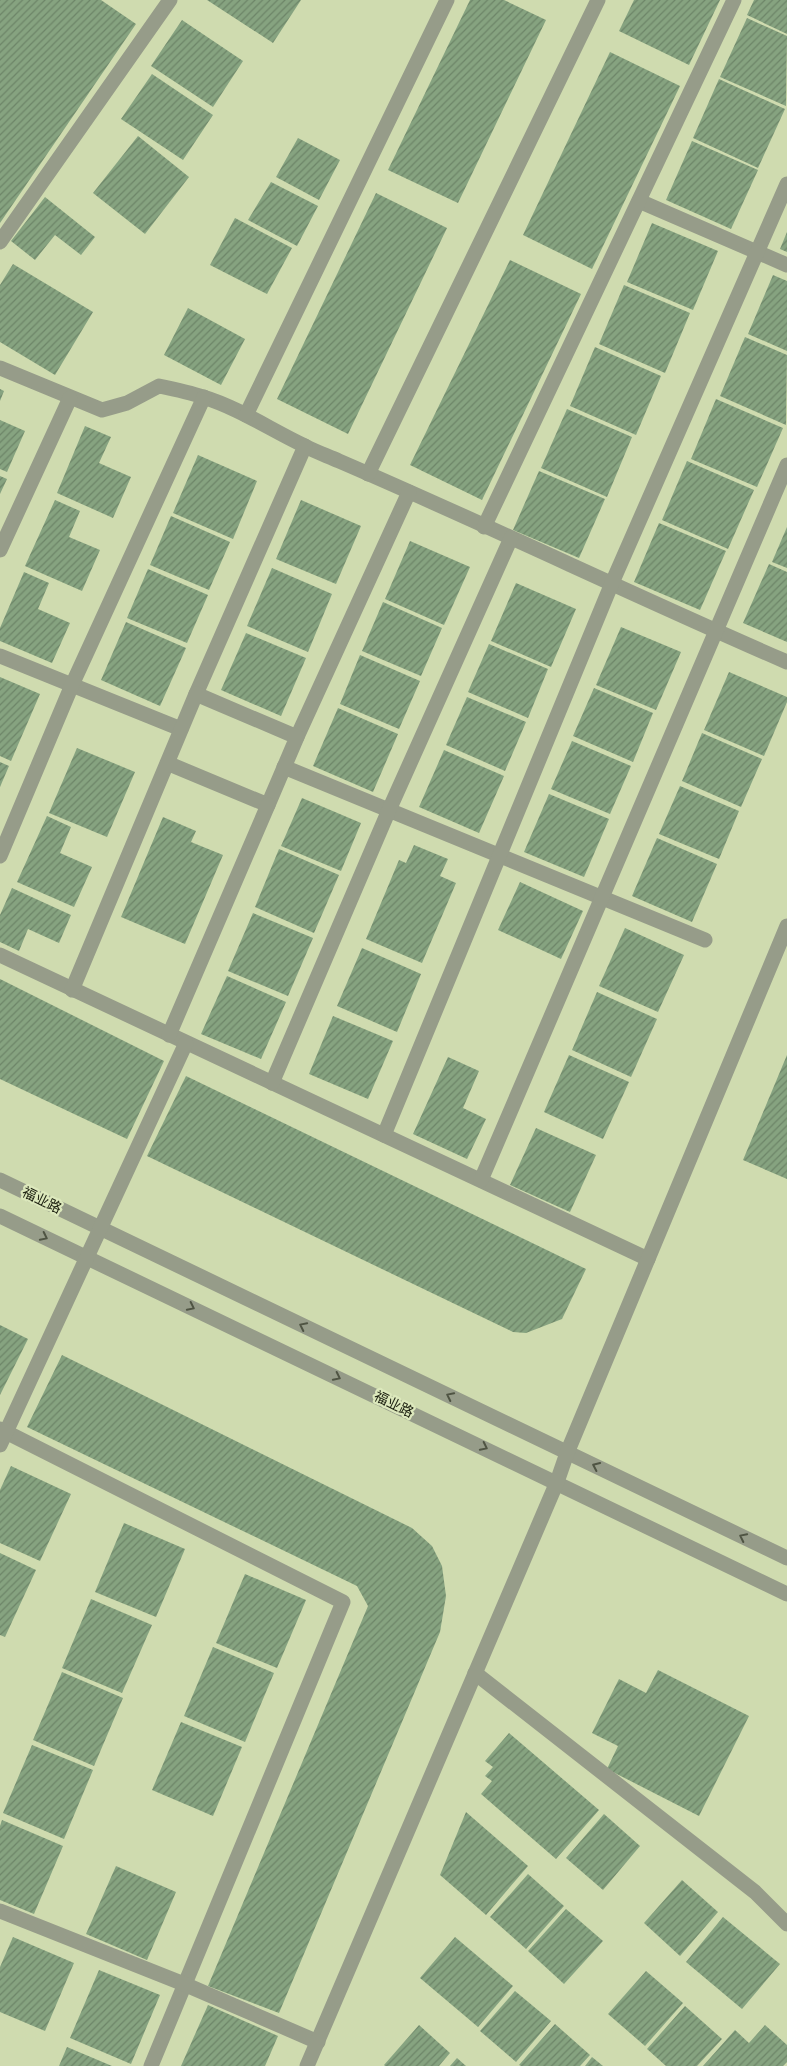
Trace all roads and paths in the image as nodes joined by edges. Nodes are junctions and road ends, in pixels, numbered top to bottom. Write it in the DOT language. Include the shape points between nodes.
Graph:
graph roads {
  1 [pos="170,0"];
  2 [pos="447,0"];
  3 [pos="598,0"];
  4 [pos="734,0"];
  5 [pos="787,184"];
  6 [pos="638,201"];
  7 [pos="0,242"];
  8 [pos="757,252"];
  9 [pos="787,266"];
  10 [pos="0,368"];
  11 [pos="204,397"];
  12 [pos="70,398"];
  13 [pos="246,415"];
  14 [pos="305,446"];
  15 [pos="787,465"];
  16 [pos="368,474"];
  17 [pos="409,492"];
  18 [pos="484,527"];
  19 [pos="510,538"];
  20 [pos="0,550"];
  21 [pos="612,583"];
  22 [pos="715,631"];
  23 [pos="0,656"];
  24 [pos="787,662"];
  25 [pos="72,685"];
  26 [pos="196,694"];
  27 [pos="181,730"];
  28 [pos="297,737"];
  29 [pos="167,763"];
  30 [pos="284,767"];
  31 [pos="268,805"];
  32 [pos="389,810"];
  33 [pos="0,856"];
  34 [pos="499,856"];
  35 [pos="601,898"];
  36 [pos="787,926"];
  37 [pos="705,940"];
  38 [pos="0,954"];
  39 [pos="72,990"];
  40 [pos="169,1035"];
  41 [pos="186,1043"];
  42 [pos="272,1083"];
  43 [pos="384,1135"];
  44 [pos="0,1180"];
  45 [pos="481,1180"];
  46 [pos="0,1216"];
  47 [pos="101,1228"];
  48 [pos="87,1257"];
  49 [pos="648,1259"];
  50 [pos="2,1435"];
  51 [pos="568,1453"];
  52 [pos="557,1482"];
  53 [pos="787,1558"];
  54 [pos="787,1594"];
  55 [pos="475,1673"];
  56 [pos="0,1911"];
  57 [pos="787,1924"];
  58 [pos="184,1984"];
  59 [pos="318,2042"];
  60 [pos="151,2066"];
  61 [pos="307,2066"];
  1 -- 7 [label="street"];
  2 -- 13 [label="street"];
  3 -- 16 [label="street"];
  4 -- 6 [label="street"];
  5 -- 8 [label="street"];
  6 -- 8 [label="street"];
  6 -- 18 [label="street"];
  8 -- 9 [label="street"];
  8 -- 21 [label="street"];
  10 -- 12 [label="street"];
  11 -- 12 [label="street" via="159,386 127,404 102,410"];
  11 -- 13 [label="street"];
  11 -- 25 [label="street"];
  12 -- 20 [label="street"];
  13 -- 14 [label="street"];
  14 -- 16 [label="street"];
  14 -- 26 [label="street"];
  15 -- 22 [label="street"];
  16 -- 17 [label="street"];
  17 -- 18 [label="street"];
  17 -- 28 [label="street"];
  18 -- 19 [label="street"];
  19 -- 21 [label="street"];
  19 -- 32 [label="street"];
  21 -- 22 [label="street"];
  21 -- 34 [label="street"];
  22 -- 24 [label="street"];
  22 -- 35 [label="street"];
  23 -- 25 [label="street"];
  25 -- 27 [label="street"];
  25 -- 33 [label="street"];
  26 -- 27 [label="street"];
  26 -- 28 [label="street"];
  27 -- 29 [label="street"];
  28 -- 30 [label="street"];
  29 -- 31 [label="street"];
  29 -- 39 [label="street"];
  30 -- 31 [label="street"];
  30 -- 32 [label="street"];
  31 -- 40 [label="street"];
  32 -- 34 [label="street"];
  32 -- 42 [label="street"];
  34 -- 35 [label="street"];
  34 -- 43 [label="street"];
  35 -- 37 [label="street"];
  35 -- 45 [label="street"];
  36 -- 49 [label="street"];
  38 -- 39 [label="street"];
  39 -- 40 [label="street"];
  40 -- 41 [label="street"];
  41 -- 42 [label="street"];
  41 -- 47 [label="street"];
  42 -- 43 [label="street"];
  43 -- 45 [label="street"];
  44 -- 47 [label="street, 福业路"];
  45 -- 49 [label="street"];
  46 -- 48 [label="street, 福业路, one-way"];
  47 -- 48 [label="street"];
  51 -- 47 [label="street, 福业路, one-way"];
  48 -- 50 [label="street"];
  48 -- 52 [label="street, 福业路, one-way"];
  49 -- 51 [label="street"];
  50 -- 58 [label="street" via="343,1602"];
  51 -- 52 [label="street"];
  53 -- 51 [label="street, 福业路, one-way"];
  52 -- 54 [label="street, 福业路"];
  52 -- 55 [label="street"];
  55 -- 57 [label="street" via="755,1892"];
  55 -- 59 [label="street"];
  56 -- 58 [label="street"];
  58 -- 59 [label="street"];
  58 -- 60 [label="street"];
  59 -- 61 [label="street"];
}
